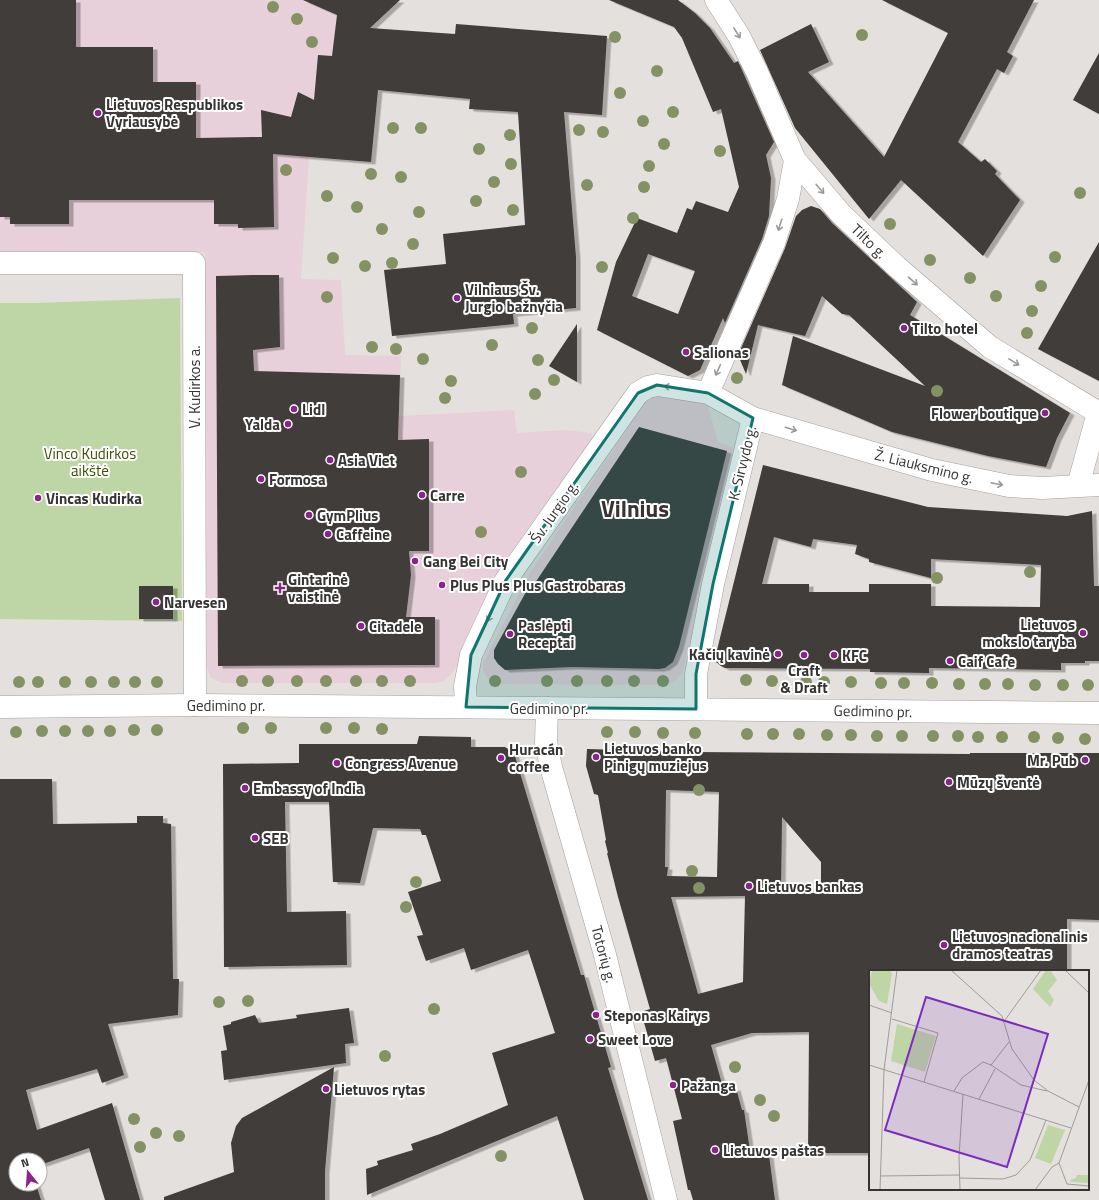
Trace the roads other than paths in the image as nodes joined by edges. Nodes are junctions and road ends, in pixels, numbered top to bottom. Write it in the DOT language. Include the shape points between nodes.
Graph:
graph roads {
  1 [pos="716,0"];
  2 [pos="795,160"];
  3 [pos="0,263"];
  4 [pos="708,393"];
  5 [pos="1099,413"];
  6 [pos="753,418"];
  7 [pos="1089,486"];
  8 [pos="195,705"];
  9 [pos="0,707"];
  10 [pos="466,708"];
  11 [pos="547,708"];
  12 [pos="696,709"];
  13 [pos="1099,713"];
  14 [pos="666,1200"];
  1 -- 2 [label="street, Tilto g., one-way" via="739,36 757,72"];
  2 -- 4 [label="street, one-way" via="788,199 774,243"];
  2 -- 5 [label="street, Tilto g., one-way" via="841,214 897,267 990,347"];
  3 -- 8 [label="street, V. Kudirkos a." via="194,263"];
  4 -- 6 [label="street, K. Sirvydo g."];
  4 -- 10 [label="street, Šv. Jurgio g., one-way" via="657,385 638,393 506,580 471,655 465,686"];
  5 -- 7 [label="street"];
  6 -- 7 [label="street, Ž. Liauksmino g., one-way" via="932,470 1009,486"];
  6 -- 12 [label="street, K. Sirvydo g." via="713,584 696,674"];
  8 -- 9 [label="street, Gedimino pr."];
  8 -- 10 [label="street, Gedimino pr."];
  10 -- 11 [label="street, Gedimino pr."];
  11 -- 12 [label="street, Gedimino pr."];
  11 -- 14 [label="street, Totorių g." via="546,742 551,767 604,955"];
  12 -- 13 [label="street, Gedimino pr."];
}
